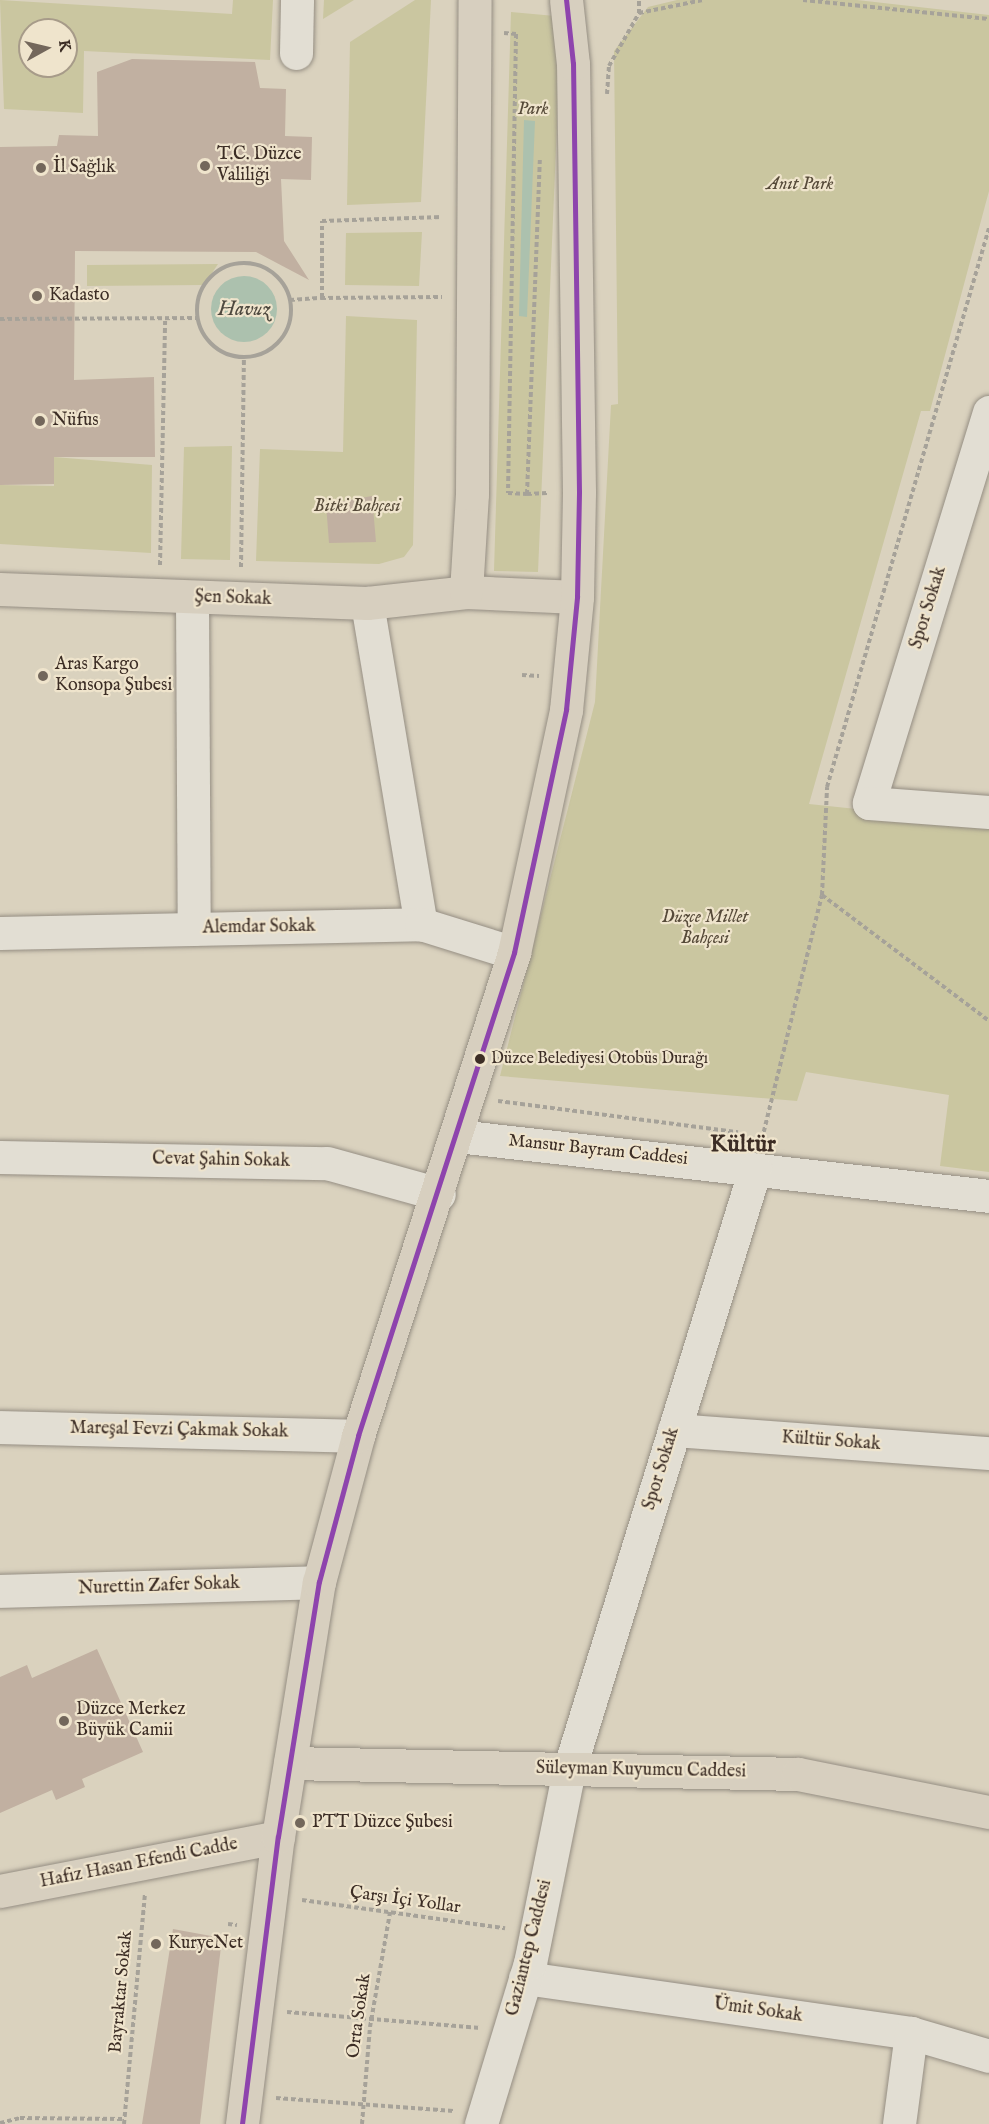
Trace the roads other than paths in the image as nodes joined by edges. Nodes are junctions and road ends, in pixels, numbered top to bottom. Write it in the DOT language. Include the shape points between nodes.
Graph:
graph roads {
  1 [pos="297,0"];
  2 [pos="475,0"];
  3 [pos="566,0"];
  4 [pos="296,53"];
  5 [pos="987,424"];
  6 [pos="0,589"];
  7 [pos="466,592"];
  8 [pos="577,597"];
  9 [pos="192,598"];
  10 [pos="367,603"];
  11 [pos="989,812"];
  12 [pos="421,924"];
  13 [pos="194,929"];
  14 [pos="0,933"];
  15 [pos="514,953"];
  16 [pos="458,1136"];
  17 [pos="0,1157"];
  18 [pos="755,1168"];
  19 [pos="439,1194"];
  20 [pos="989,1196"];
  21 [pos="0,1427"];
  22 [pos="674,1430"];
  23 [pos="357,1436"];
  24 [pos="989,1453"];
  25 [pos="319,1582"];
  26 [pos="0,1591"];
  27 [pos="290,1763"];
  28 [pos="569,1770"];
  29 [pos="989,1812"];
  30 [pos="278,1837"];
  31 [pos="0,1891"];
  32 [pos="525,1978"];
  33 [pos="911,2033"];
  34 [pos="989,2056"];
  35 [pos="244,2110"];
  36 [pos="483,2118"];
  37 [pos="899,2124"];
  1 -- 4 [label="street"];
  2 -- 7 [label="main road"];
  3 -- 8 [label="main road" via="573,64"];
  5 -- 11 [label="street, Spor Sokak" via="869,803"];
  6 -- 9 [label="main road, Şen Sokak"];
  7 -- 8 [label="main road, Şen Sokak"];
  7 -- 10 [label="main road, Şen Sokak"];
  8 -- 15 [label="main road" via="566,710"];
  9 -- 10 [label="main road, Şen Sokak"];
  9 -- 13 [label="street"];
  10 -- 12 [label="street"];
  12 -- 13 [label="street, Alemdar Sokak"];
  12 -- 15 [label="street, Alemdar Sokak"];
  13 -- 14 [label="street, Alemdar Sokak"];
  15 -- 16 [label="main road"];
  16 -- 18 [label="street, Mansur Bayram Caddesi"];
  16 -- 19 [label="main road"];
  17 -- 19 [label="street, Cevat Şahin Sokak" via="327,1163"];
  18 -- 20 [label="street, Mansur Bayram Caddesi"];
  18 -- 22 [label="street, Spor Sokak"];
  19 -- 23 [label="main road"];
  21 -- 23 [label="street, Mareşal Fevzi Çakmak Sokak"];
  22 -- 24 [label="street, Kültür Sokak"];
  22 -- 28 [label="street, Spor Sokak"];
  23 -- 25 [label="main road"];
  25 -- 26 [label="street, Nurettin Zafer Sokak"];
  25 -- 27 [label="main road"];
  27 -- 28 [label="main road, Süleyman Kuyumcu Caddesi"];
  27 -- 30 [label="main road"];
  28 -- 29 [label="main road, Süleyman Kuyumcu Caddesi" via="798,1774"];
  28 -- 32 [label="street, Gaziantep Caddesi"];
  30 -- 31 [label="main road, Hafız Hasan Efendi Cadde"];
  30 -- 35 [label="main road"];
  32 -- 33 [label="street, Ümit Sokak"];
  32 -- 36 [label="street, Gaziantep Caddesi"];
  33 -- 34 [label="street, Ümit Sokak"];
  33 -- 37 [label="street"];
}
